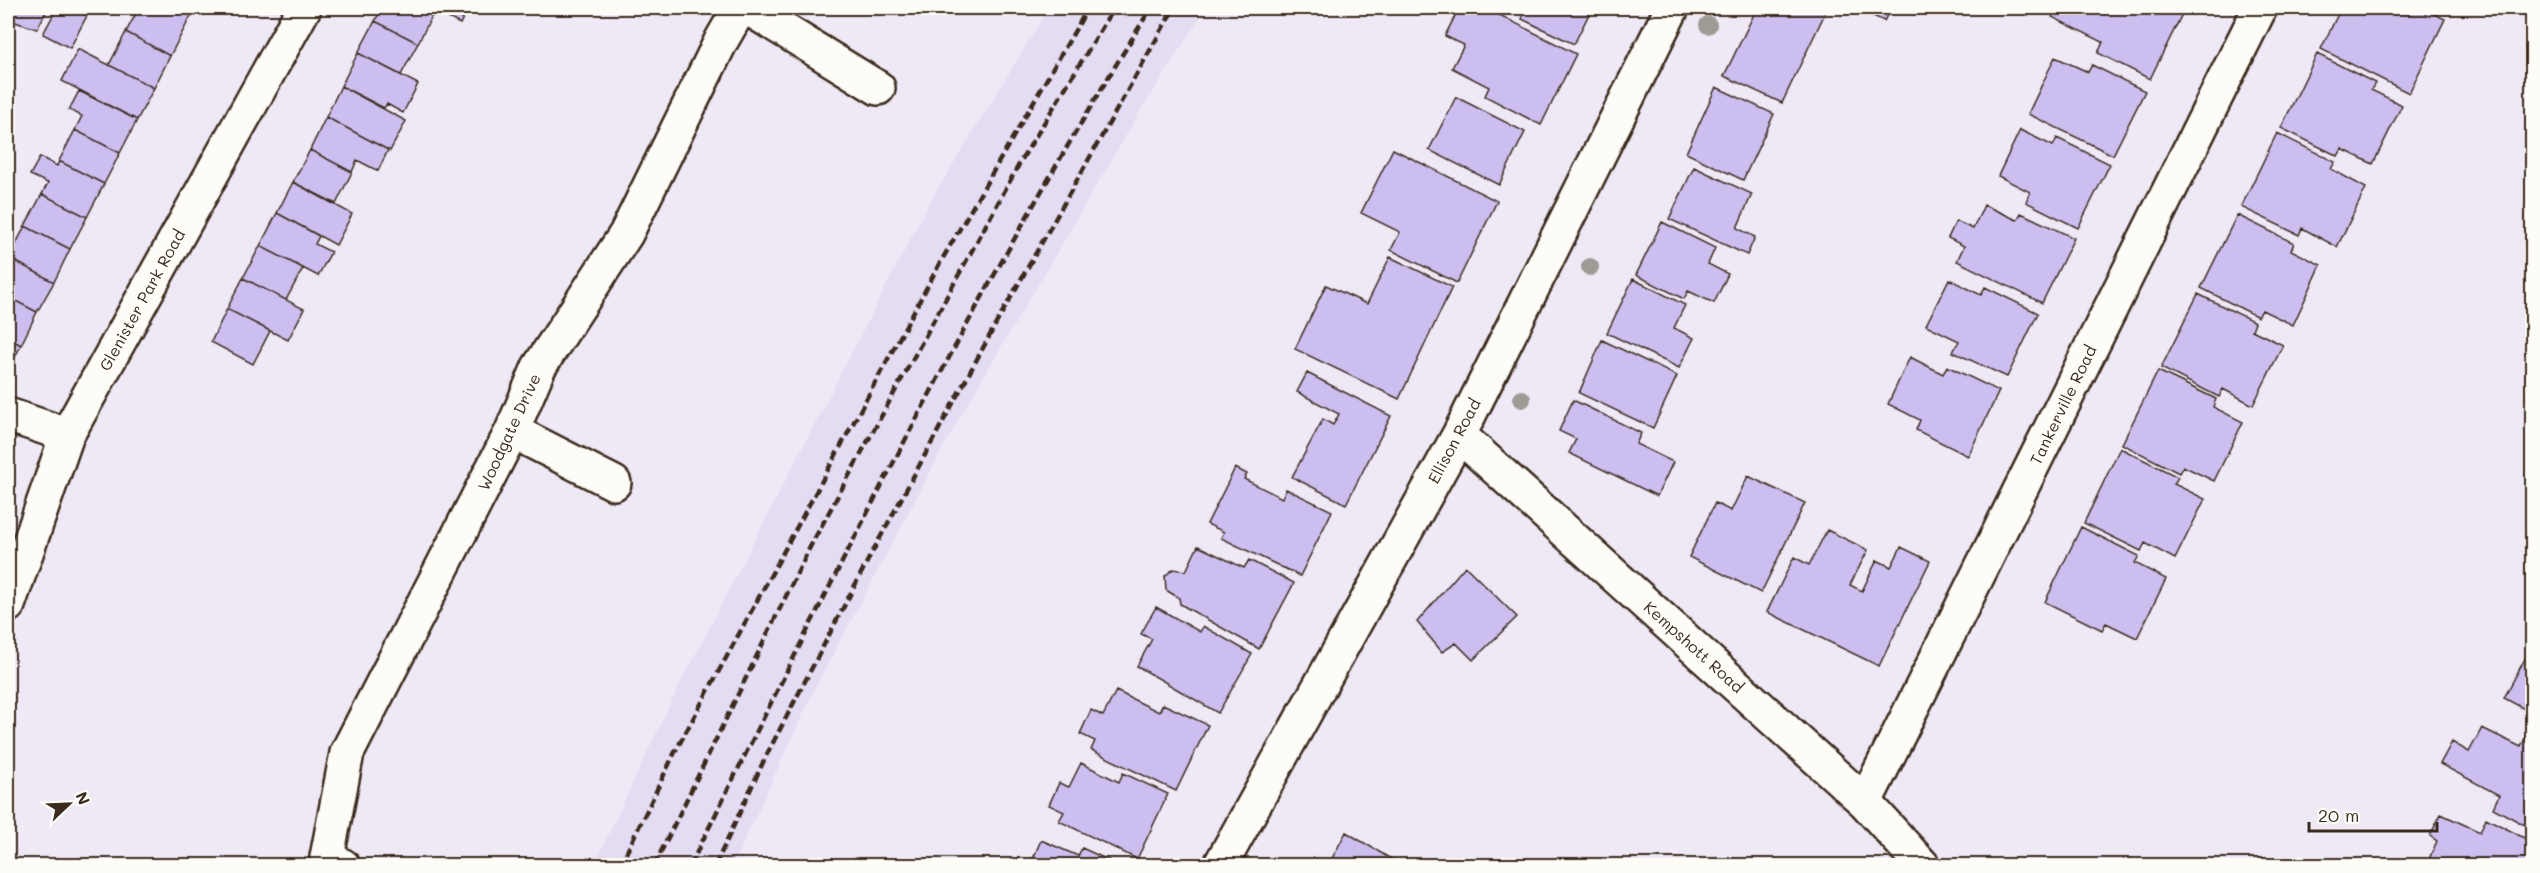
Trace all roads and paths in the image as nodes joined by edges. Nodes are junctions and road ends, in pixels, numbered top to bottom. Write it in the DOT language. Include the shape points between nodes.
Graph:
graph roads {
  1 [pos="303,8"];
  2 [pos="740,8"];
  3 [pos="748,8"];
  4 [pos="1672,8"];
  5 [pos="2260,8"];
  6 [pos="878,88"];
  7 [pos="8,415"];
  8 [pos="512,431"];
  9 [pos="68,435"];
  10 [pos="1459,435"];
  11 [pos="614,483"];
  12 [pos="8,605"];
  13 [pos="1865,802"];
  14 [pos="1916,863"];
  15 [pos="343,866"];
  16 [pos="1220,866"];
  1 -- 9 [label="street, Glenister Park Road"];
  2 -- 8 [label="street, Woodgate Drive" via="626,234 539,367"];
  3 -- 6 [label="street"];
  4 -- 10 [label="street, Ellison Road"];
  5 -- 13 [label="street, Tankerville Road"];
  7 -- 9 [label="street"];
  8 -- 11 [label="street"];
  8 -- 15 [label="street, Woodgate Drive" via="347,753 327,857"];
  9 -- 12 [label="street, Glenister Park Road"];
  10 -- 13 [label="street, Kempshott Road"];
  10 -- 16 [label="street, Ellison Road"];
  13 -- 14 [label="street, Kempshott Road"];
}
